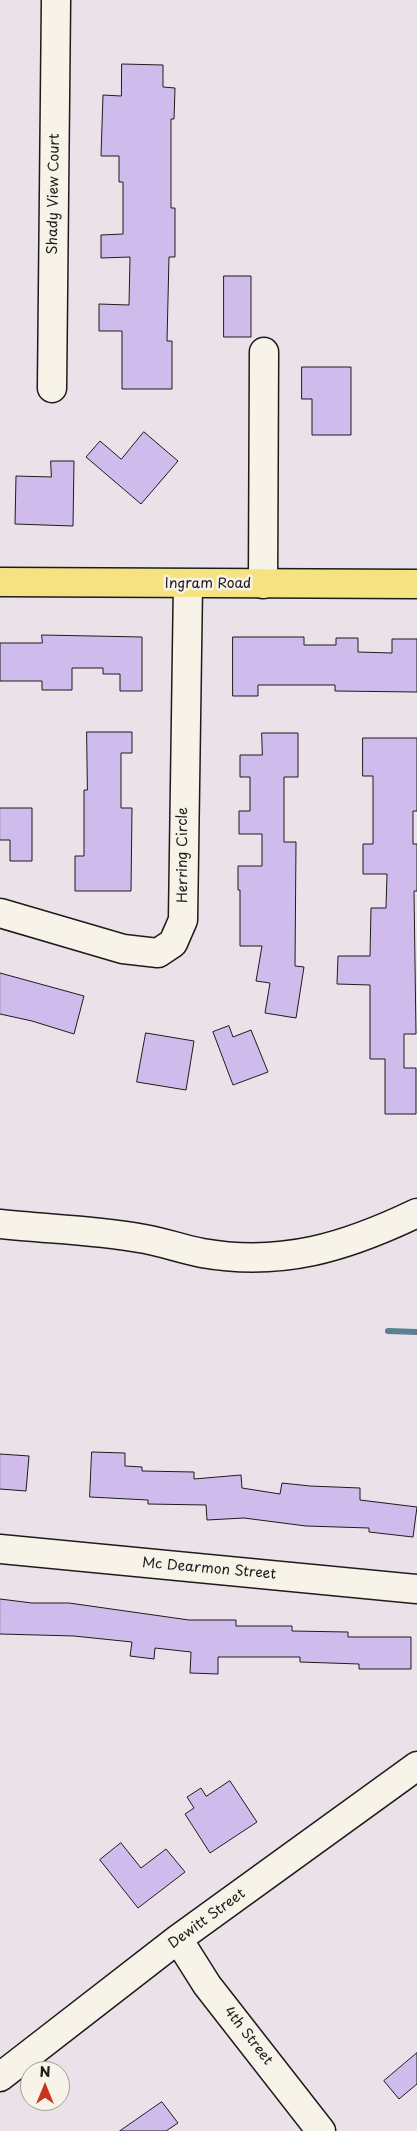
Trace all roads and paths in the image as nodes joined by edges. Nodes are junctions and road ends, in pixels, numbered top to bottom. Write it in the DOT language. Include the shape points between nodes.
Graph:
graph roads {
  1 [pos="56,0"];
  2 [pos="264,352"];
  3 [pos="52,388"];
  4 [pos="0,582"];
  5 [pos="188,584"];
  6 [pos="263,584"];
  7 [pos="417,584"];
  8 [pos="0,913"];
  9 [pos="417,1213"];
  10 [pos="0,1224"];
  11 [pos="0,1549"];
  12 [pos="417,1589"];
  13 [pos="417,1766"];
  14 [pos="178,1939"];
  15 [pos="0,2077"];
  16 [pos="321,2131"];
  1 -- 3 [label="street, Shady View Court"];
  2 -- 6 [label="street"];
  4 -- 5 [label="main road, Ingram Road"];
  5 -- 6 [label="main road, Ingram Road"];
  5 -- 8 [label="street, Herring Circle" via="183,920 173,943 158,953 122,949"];
  6 -- 7 [label="main road, Ingram Road"];
  9 -- 10 [label="street" via="377,1232 318,1251 266,1259 202,1253 140,1238"];
  11 -- 12 [label="street, Mc Dearmon Street"];
  13 -- 14 [label="street, Dewitt Street"];
  14 -- 15 [label="street, Dewitt Street"];
  14 -- 16 [label="street, 4th Street" via="207,1985"];
}
